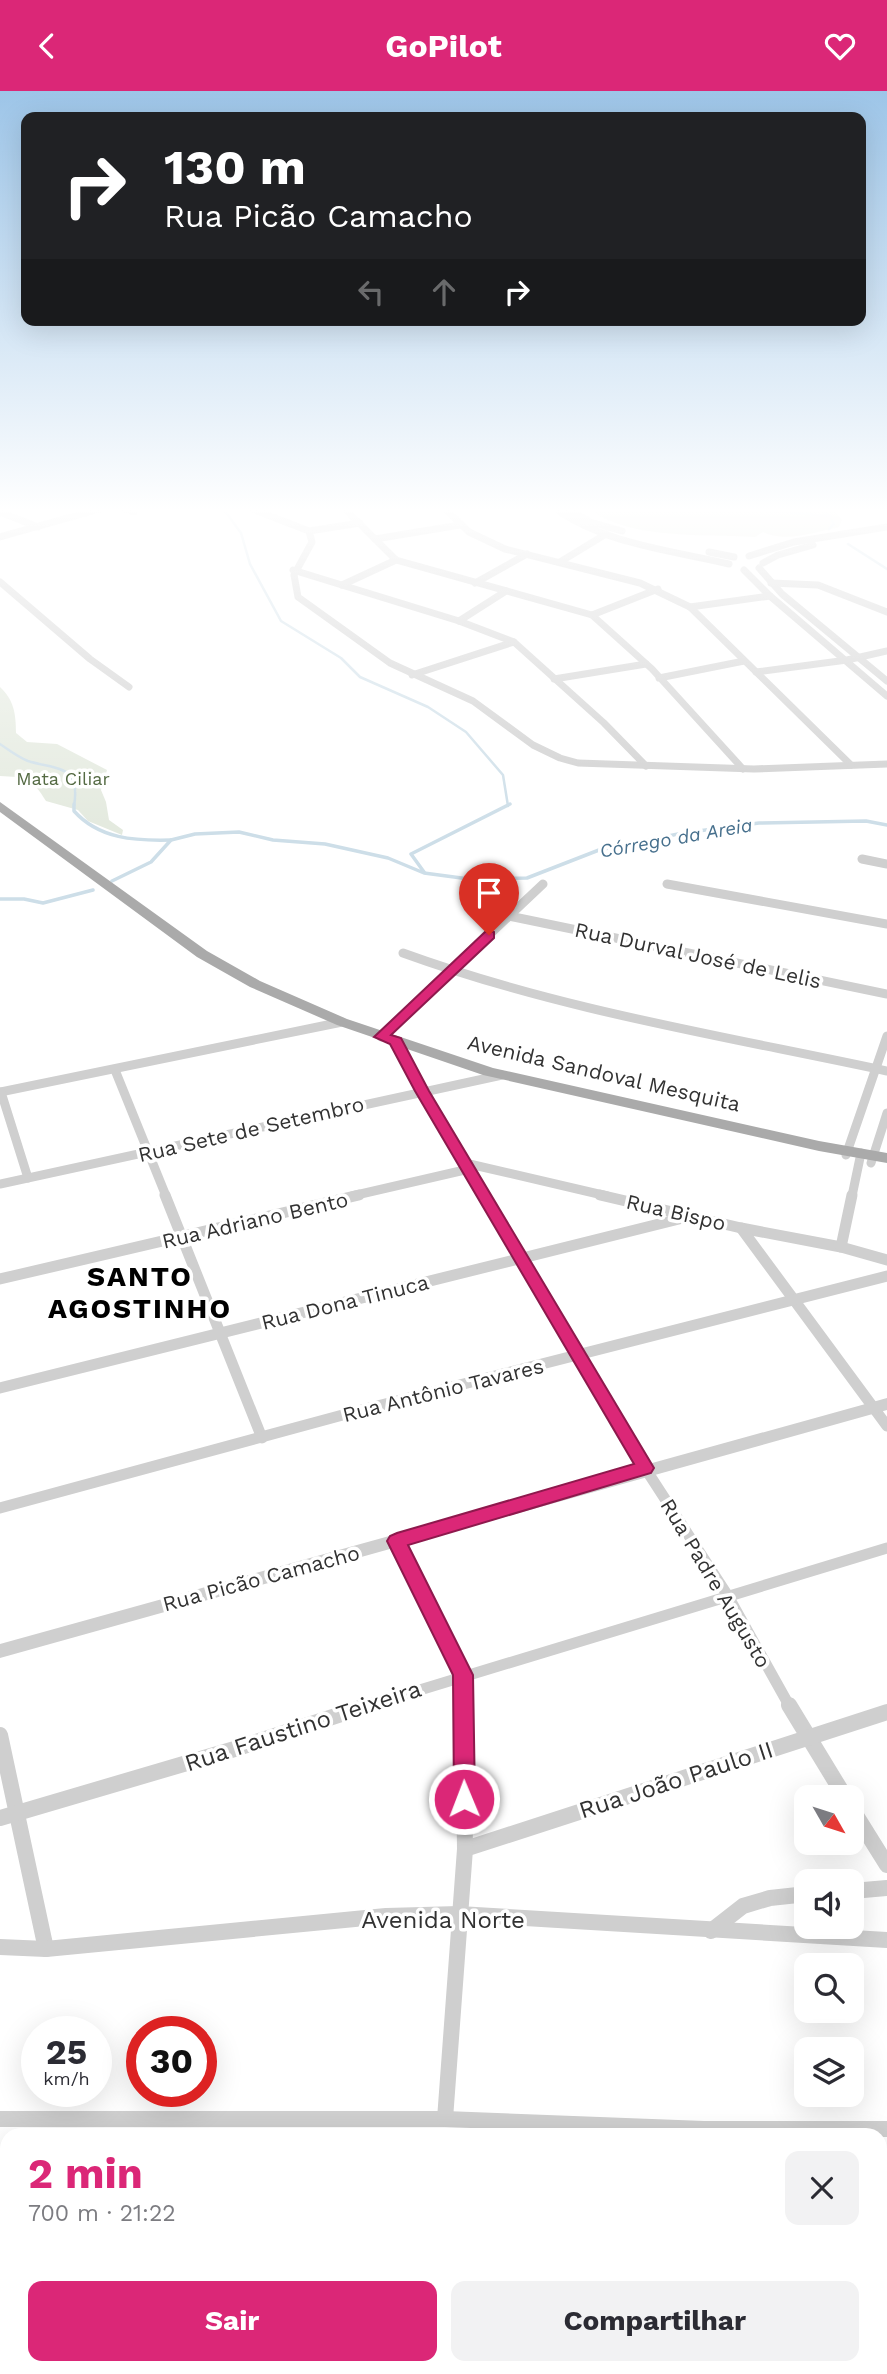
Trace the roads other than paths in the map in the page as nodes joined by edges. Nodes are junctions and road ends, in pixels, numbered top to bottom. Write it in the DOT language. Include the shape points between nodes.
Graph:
graph roads {
  1 [pos="37,614"];
  2 [pos="321,614"];
  3 [pos="435,614"];
  4 [pos="471,614"];
  5 [pos="587,614"];
  6 [pos="596,614"];
  7 [pos="697,614"];
  8 [pos="791,614"];
  9 [pos="807,614"];
  10 [pos="592,615"];
  11 [pos="459,621"];
  12 [pos="513,642"];
  13 [pos="887,651"];
  14 [pos="858,657"];
  15 [pos="744,660"];
  16 [pos="847,660"];
  17 [pos="646,664"];
  18 [pos="756,672"];
  19 [pos="412,675"];
  20 [pos="659,678"];
  21 [pos="554,679"];
  22 [pos="887,681"];
  23 [pos="129,687"];
  24 [pos="887,696"];
  25 [pos="887,764"];
  26 [pos="851,765"];
  27 [pos="646,766"];
  28 [pos="743,769"];
  29 [pos="0,806"];
  30 [pos="862,859"];
  31 [pos="887,864"];
  32 [pos="543,884"];
  33 [pos="667,884"];
  34 [pos="509,916"];
  35 [pos="887,924"];
  36 [pos="402,953"];
  37 [pos="451,972"];
  38 [pos="887,994"];
  39 [pos="342,1022"];
  40 [pos="887,1036"];
  41 [pos="388,1039"];
  42 [pos="882,1069"];
  43 [pos="115,1070"];
  44 [pos="502,1075"];
  45 [pos="422,1091"];
  46 [pos="1,1092"];
  47 [pos="887,1113"];
  48 [pos="149,1152"];
  49 [pos="869,1159"];
  50 [pos="467,1166"];
  51 [pos="28,1178"];
  52 [pos="0,1184"];
  53 [pos="691,1216"];
  54 [pos="741,1228"];
  55 [pos="180,1238"];
  56 [pos="841,1247"];
  57 [pos="521,1258"];
  58 [pos="887,1260"];
  59 [pos="887,1276"];
  60 [pos="0,1279"];
  61 [pos="792,1300"];
  62 [pos="219,1333"];
  63 [pos="578,1356"];
  64 [pos="0,1388"];
  65 [pos="880,1406"];
  66 [pos="887,1426"];
  67 [pos="262,1438"];
  68 [pos="645,1468"];
  69 [pos="0,1508"];
  70 [pos="397,1541"];
  71 [pos="887,1548"];
  72 [pos="728,1596"];
  73 [pos="0,1651"];
  74 [pos="463,1675"];
  75 [pos="887,1712"];
  76 [pos="0,1735"];
  77 [pos="807,1737"];
  78 [pos="837,1785"];
  79 [pos="15,1813"];
  80 [pos="0,1818"];
  81 [pos="864,1828"];
  82 [pos="465,1849"];
  83 [pos="887,1865"];
  84 [pos="887,1888"];
  85 [pos="864,1890"];
  86 [pos="794,1895"];
  87 [pos="459,1914"];
  88 [pos="710,1931"];
  89 [pos="887,1940"];
  90 [pos="0,1947"];
  91 [pos="46,1949"];
  92 [pos="0,2119"];
  93 [pos="445,2119"];
  94 [pos="173,2128"];
  95 [pos="679,2128"];
  1 -- 23 [label="street"];
  2 -- 19 [label="street"];
  3 -- 11 [label="street"];
  4 -- 11 [label="street"];
  5 -- 10 [label="street"];
  6 -- 10 [label="street"];
  7 -- 15 [label="street"];
  8 -- 16 [label="street"];
  9 -- 14 [label="street"];
  10 -- 17 [label="street"];
  11 -- 12 [label="street"];
  12 -- 19 [label="street"];
  12 -- 21 [label="street"];
  13 -- 14 [label="street"];
  14 -- 16 [label="street"];
  14 -- 22 [label="street"];
  15 -- 18 [label="street"];
  15 -- 20 [label="street"];
  16 -- 18 [label="street"];
  16 -- 24 [label="street"];
  17 -- 20 [label="street"];
  17 -- 21 [label="street"];
  18 -- 26 [label="street"];
  19 -- 27 [label="street" via="473,701 512,733 558,759"];
  20 -- 28 [label="street"];
  21 -- 27 [label="street"];
  25 -- 26 [label="street"];
  26 -- 28 [label="street"];
  27 -- 28 [label="street"];
  29 -- 39 [label="main road, Avenida Sandoval Mesquita" via="202,954 255,984"];
  30 -- 31 [label="street"];
  32 -- 34 [label="street"];
  33 -- 35 [label="street"];
  34 -- 37 [label="street"];
  34 -- 38 [label="street, Rua Durval José de Lelis"];
  36 -- 37 [label="street"];
  37 -- 41 [label="street"];
  37 -- 42 [label="street" via="706,1035"];
  39 -- 41 [label="main road, Avenida Sandoval Mesquita"];
  39 -- 43 [label="street"];
  40 -- 42 [label="street"];
  41 -- 44 [label="main road, Avenida Sandoval Mesquita"];
  41 -- 45 [label="street, Rua Padre Augusto"];
  42 -- 49 [label="street"];
  43 -- 46 [label="street"];
  43 -- 48 [label="street"];
  44 -- 45 [label="street, Rua Sete de Setembro"];
  44 -- 49 [label="main road, Avenida Sandoval Mesquita"];
  45 -- 48 [label="street, Rua Sete de Setembro"];
  45 -- 50 [label="street, Rua Padre Augusto"];
  46 -- 51 [label="street"];
  47 -- 49 [label="street"];
  48 -- 51 [label="street, Rua Sete de Setembro"];
  48 -- 55 [label="street"];
  49 -- 56 [label="street"];
  50 -- 53 [label="street, Rua Bispo"];
  50 -- 55 [label="street, Rua Adriano Bento"];
  50 -- 57 [label="street, Rua Padre Augusto"];
  51 -- 52 [label="street, Rua Sete de Setembro"];
  53 -- 54 [label="street, Rua Bispo"];
  53 -- 57 [label="street, Rua Dona Tinuca"];
  54 -- 56 [label="street, Rua Bispo"];
  54 -- 61 [label="street"];
  55 -- 60 [label="street, Rua Adriano Bento"];
  55 -- 62 [label="street"];
  56 -- 58 [label="street, Rua Bispo"];
  57 -- 62 [label="street, Rua Dona Tinuca"];
  57 -- 63 [label="street, Rua Padre Augusto"];
  59 -- 61 [label="street, Rua Antônio Tavares"];
  61 -- 63 [label="street, Rua Antônio Tavares"];
  61 -- 65 [label="street"];
  62 -- 64 [label="street, Rua Dona Tinuca"];
  62 -- 67 [label="street"];
  63 -- 67 [label="street, Rua Antônio Tavares"];
  63 -- 68 [label="street, Rua Padre Augusto"];
  65 -- 66 [label="street"];
  65 -- 68 [label="street, Rua Picão Camacho"];
  67 -- 69 [label="street, Rua Antônio Tavares"];
  68 -- 70 [label="street, Rua Picão Camacho"];
  68 -- 72 [label="street, Rua Padre Augusto"];
  70 -- 73 [label="street, Rua Picão Camacho"];
  70 -- 74 [label="street"];
  71 -- 72 [label="street, Rua Faustino Teixeira"];
  72 -- 74 [label="street, Rua Faustino Teixeira"];
  72 -- 77 [label="street, Rua Padre Augusto"];
  74 -- 79 [label="street, Rua Faustino Teixeira" via="238,1748"];
  74 -- 82 [label="street"];
  75 -- 77 [label="street, Rua João Paulo II"];
  76 -- 79 [label="street"];
  77 -- 78 [label="street, Rua Padre Augusto"];
  77 -- 82 [label="street, Rua João Paulo II"];
  79 -- 80 [label="street, Rua Faustino Teixeira"];
  79 -- 91 [label="street"];
  81 -- 83 [label="street"];
  82 -- 87 [label="street"];
  84 -- 85 [label="street"];
  86 -- 88 [label="street" via="743,1906"];
  87 -- 88 [label="street, Avenida Norte"];
  87 -- 91 [label="street, Avenida Norte" via="386,1916"];
  87 -- 93 [label="street"];
  88 -- 89 [label="street, Avenida Norte"];
  90 -- 91 [label="street, Avenida Norte"];
  92 -- 94 [label="street"];
  93 -- 94 [label="street"];
  93 -- 95 [label="street"];
}
